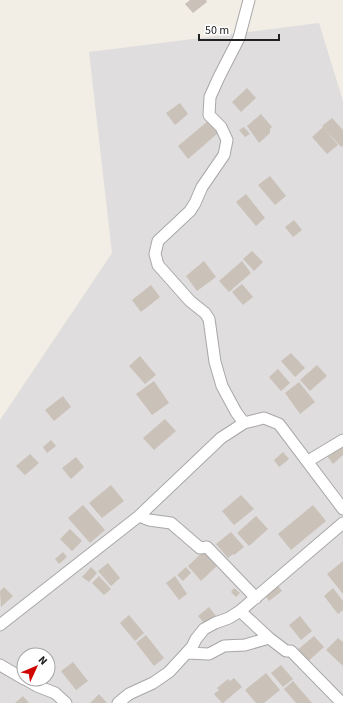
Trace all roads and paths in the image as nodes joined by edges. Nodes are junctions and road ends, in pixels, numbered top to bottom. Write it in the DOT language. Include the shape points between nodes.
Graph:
graph roads {
  1 [pos="249,0"];
  2 [pos="244,423"];
  3 [pos="343,440"];
  4 [pos="308,461"];
  5 [pos="343,509"];
  6 [pos="139,516"];
  7 [pos="343,523"];
  8 [pos="256,598"];
  9 [pos="240,611"];
  10 [pos="0,625"];
  11 [pos="269,638"];
  12 [pos="187,653"];
  13 [pos="0,665"];
  14 [pos="16,674"];
  15 [pos="40,687"];
  16 [pos="341,702"];
  17 [pos="66,703"];
  18 [pos="118,703"];
  1 -- 2 [label="street" via="240,38 210,97 208,115 220,127 227,140 224,156 202,187 190,211 158,241 155,254 158,265 209,319 215,362 222,386"];
  2 -- 4 [label="street" via="264,418 279,424"];
  2 -- 6 [label="street" via="221,438"];
  3 -- 4 [label="street"];
  4 -- 5 [label="street"];
  6 -- 8 [label="street" via="171,523 200,548 207,547"];
  6 -- 10 [label="street"];
  7 -- 8 [label="street"];
  8 -- 9 [label="street"];
  9 -- 11 [label="street"];
  9 -- 12 [label="street" via="204,629"];
  11 -- 12 [label="street" via="245,645 224,646 208,654"];
  11 -- 16 [label="street" via="286,651 291,651"];
  12 -- 18 [label="street" via="154,683 129,694"];
  13 -- 14 [label="street"];
  15 -- 17 [label="street" via="55,693"];
}
